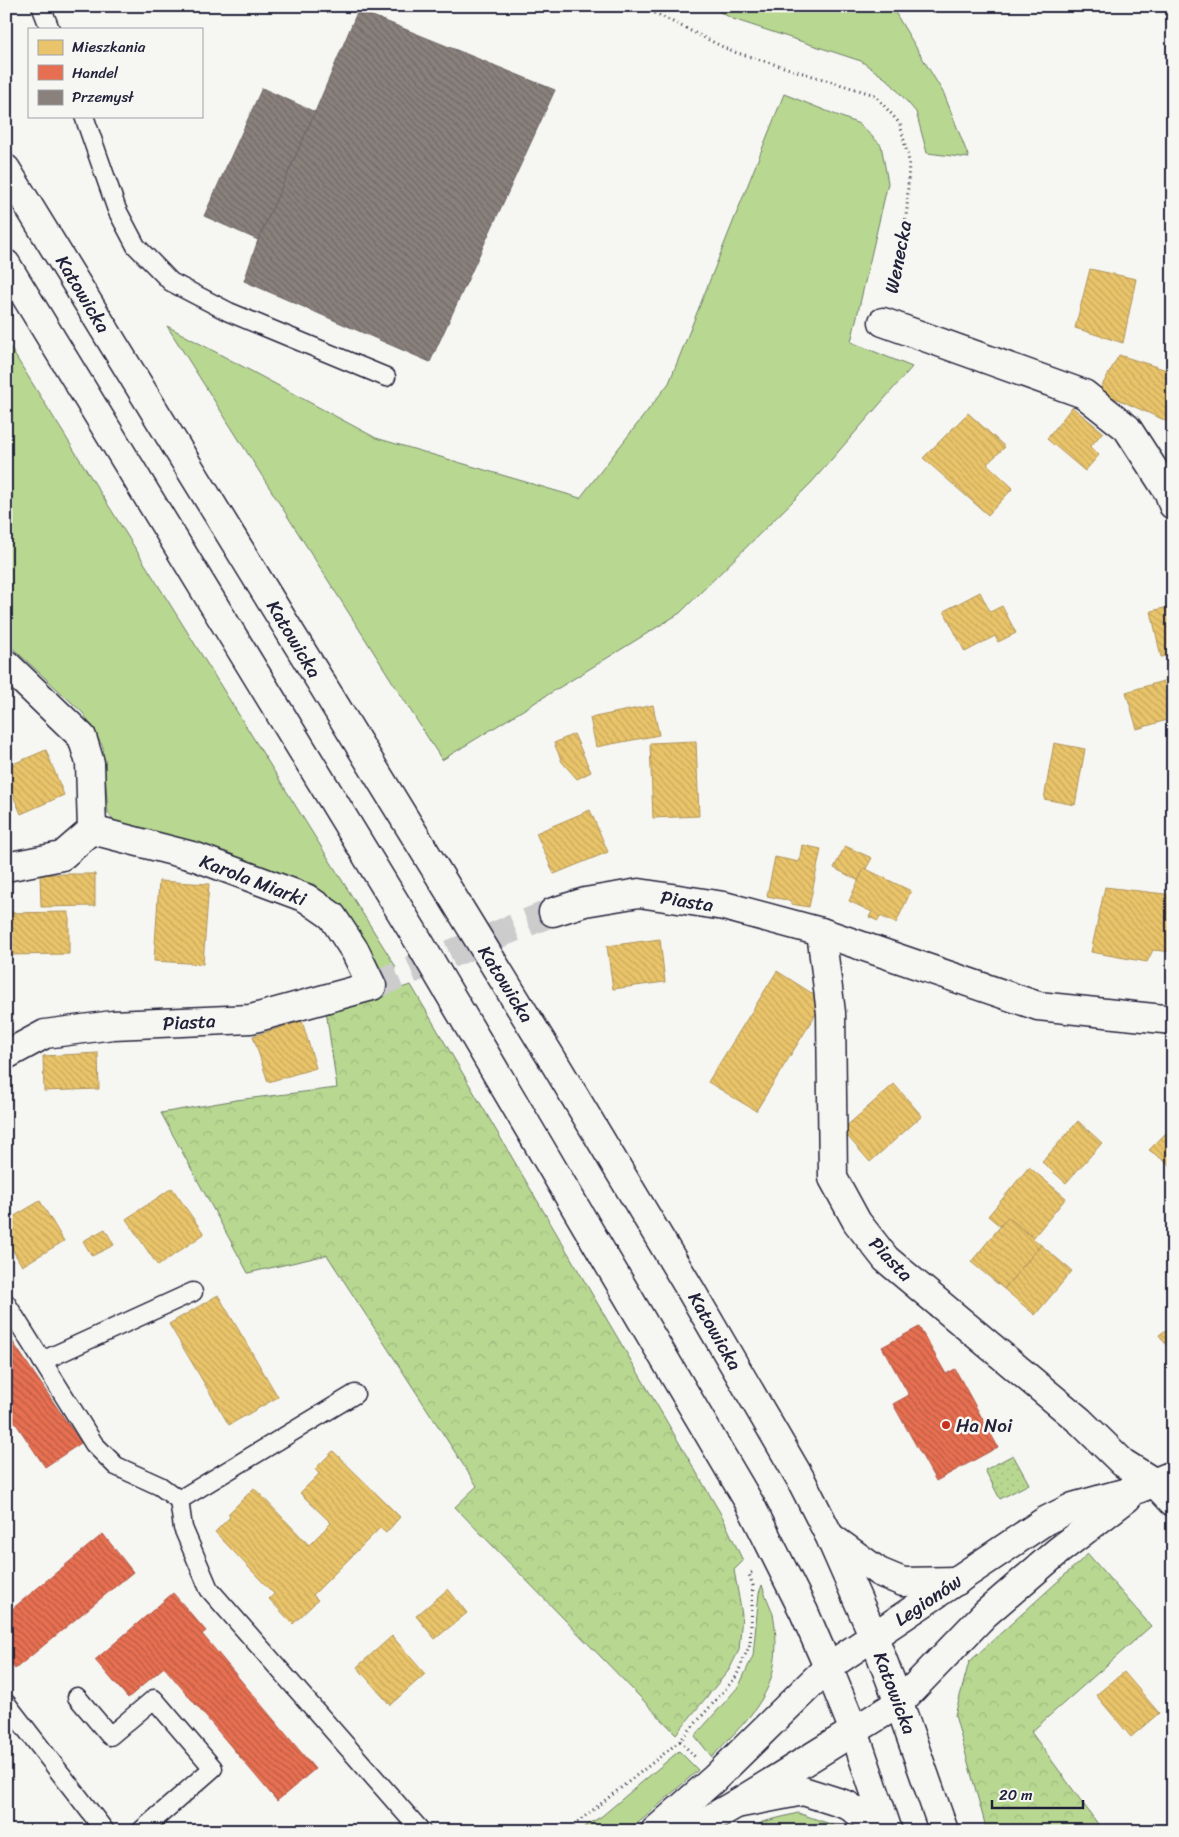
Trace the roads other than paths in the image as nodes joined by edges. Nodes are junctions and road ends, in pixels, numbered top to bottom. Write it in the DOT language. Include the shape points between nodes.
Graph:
graph roads {
  1 [pos="41,6"];
  2 [pos="50,28"];
  3 [pos="85,118"];
  4 [pos="6,169"];
  5 [pos="6,264"];
  6 [pos="883,322"];
  7 [pos="386,377"];
  8 [pos="1173,505"];
  9 [pos="6,664"];
  10 [pos="92,830"];
  11 [pos="6,867"];
  12 [pos="553,912"];
  13 [pos="821,932"];
  14 [pos="372,986"];
  15 [pos="1173,1020"];
  16 [pos="6,1054"];
  17 [pos="193,1292"];
  18 [pos="6,1303"];
  19 [pos="42,1361"];
  20 [pos="355,1394"];
  21 [pos="1160,1487"];
  22 [pos="180,1500"];
  23 [pos="830,1537"];
  24 [pos="957,1581"];
  25 [pos="874,1637"];
  26 [pos="828,1668"];
  27 [pos="78,1697"];
  28 [pos="6,1703"];
  29 [pos="899,1703"];
  30 [pos="854,1731"];
  31 [pos="736,1804"];
  32 [pos="105,1831"];
  33 [pos="141,1831"];
  34 [pos="421,1831"];
  35 [pos="655,1831"];
  36 [pos="690,1831"];
  37 [pos="888,1831"];
  38 [pos="944,1831"];
  1 -- 2 [label="lane"];
  3 -- 7 [label="lane" via="117,210 136,246 171,282 229,312"];
  4 -- 23 [label="main road, Katowicka" via="562,1076 795,1469"];
  5 -- 26 [label="main road" via="418,940 642,1319 750,1504"];
  6 -- 8 [label="main road" via="1084,394 1127,428 1169,493"];
  9 -- 10 [label="main road" via="82,737 90,763"];
  10 -- 11 [label="main road" via="62,856"];
  10 -- 14 [label="main road, Karola Miarki" via="196,857 306,898 332,916 355,951"];
  12 -- 13 [label="main road, Piasta" via="585,902 639,893 724,906"];
  13 -- 15 [label="main road, Piasta" via="1038,1006"];
  13 -- 21 [label="main road, Piasta" via="831,1013 833,1178 857,1222 886,1259 1080,1420 1123,1463"];
  14 -- 16 [label="main road, Piasta" via="251,1019 113,1025 45,1034"];
  17 -- 19 [label="lane"];
  18 -- 19 [label="lane"];
  19 -- 22 [label="lane" via="94,1444 116,1466 160,1486"];
  20 -- 22 [label="lane"];
  21 -- 24 [label="main road, Legionów" via="1073,1507"];
  21 -- 29 [label="main road" via="1058,1551 985,1614"];
  22 -- 34 [label="lane" via="183,1528 208,1589"];
  23 -- 24 [label="main road" via="879,1572 903,1582"];
  23 -- 25 [label="main road, Katowicka"];
  24 -- 25 [label="main road, Legionów"];
  25 -- 26 [label="main road, Legionów"];
  25 -- 29 [label="main road, Katowicka"];
  26 -- 30 [label="main road"];
  26 -- 35 [label="main road, Legionów" via="715,1778"];
  27 -- 33 [label="lane" via="110,1736 154,1699 212,1768"];
  28 -- 32 [label="lane"];
  29 -- 30 [label="main road"];
  29 -- 38 [label="main road, Katowicka"];
  30 -- 31 [label="main road"];
  30 -- 37 [label="main road"];
  31 -- 36 [label="main road"];
  31 -- 37 [label="main road" via="803,1791 848,1805"];
}
